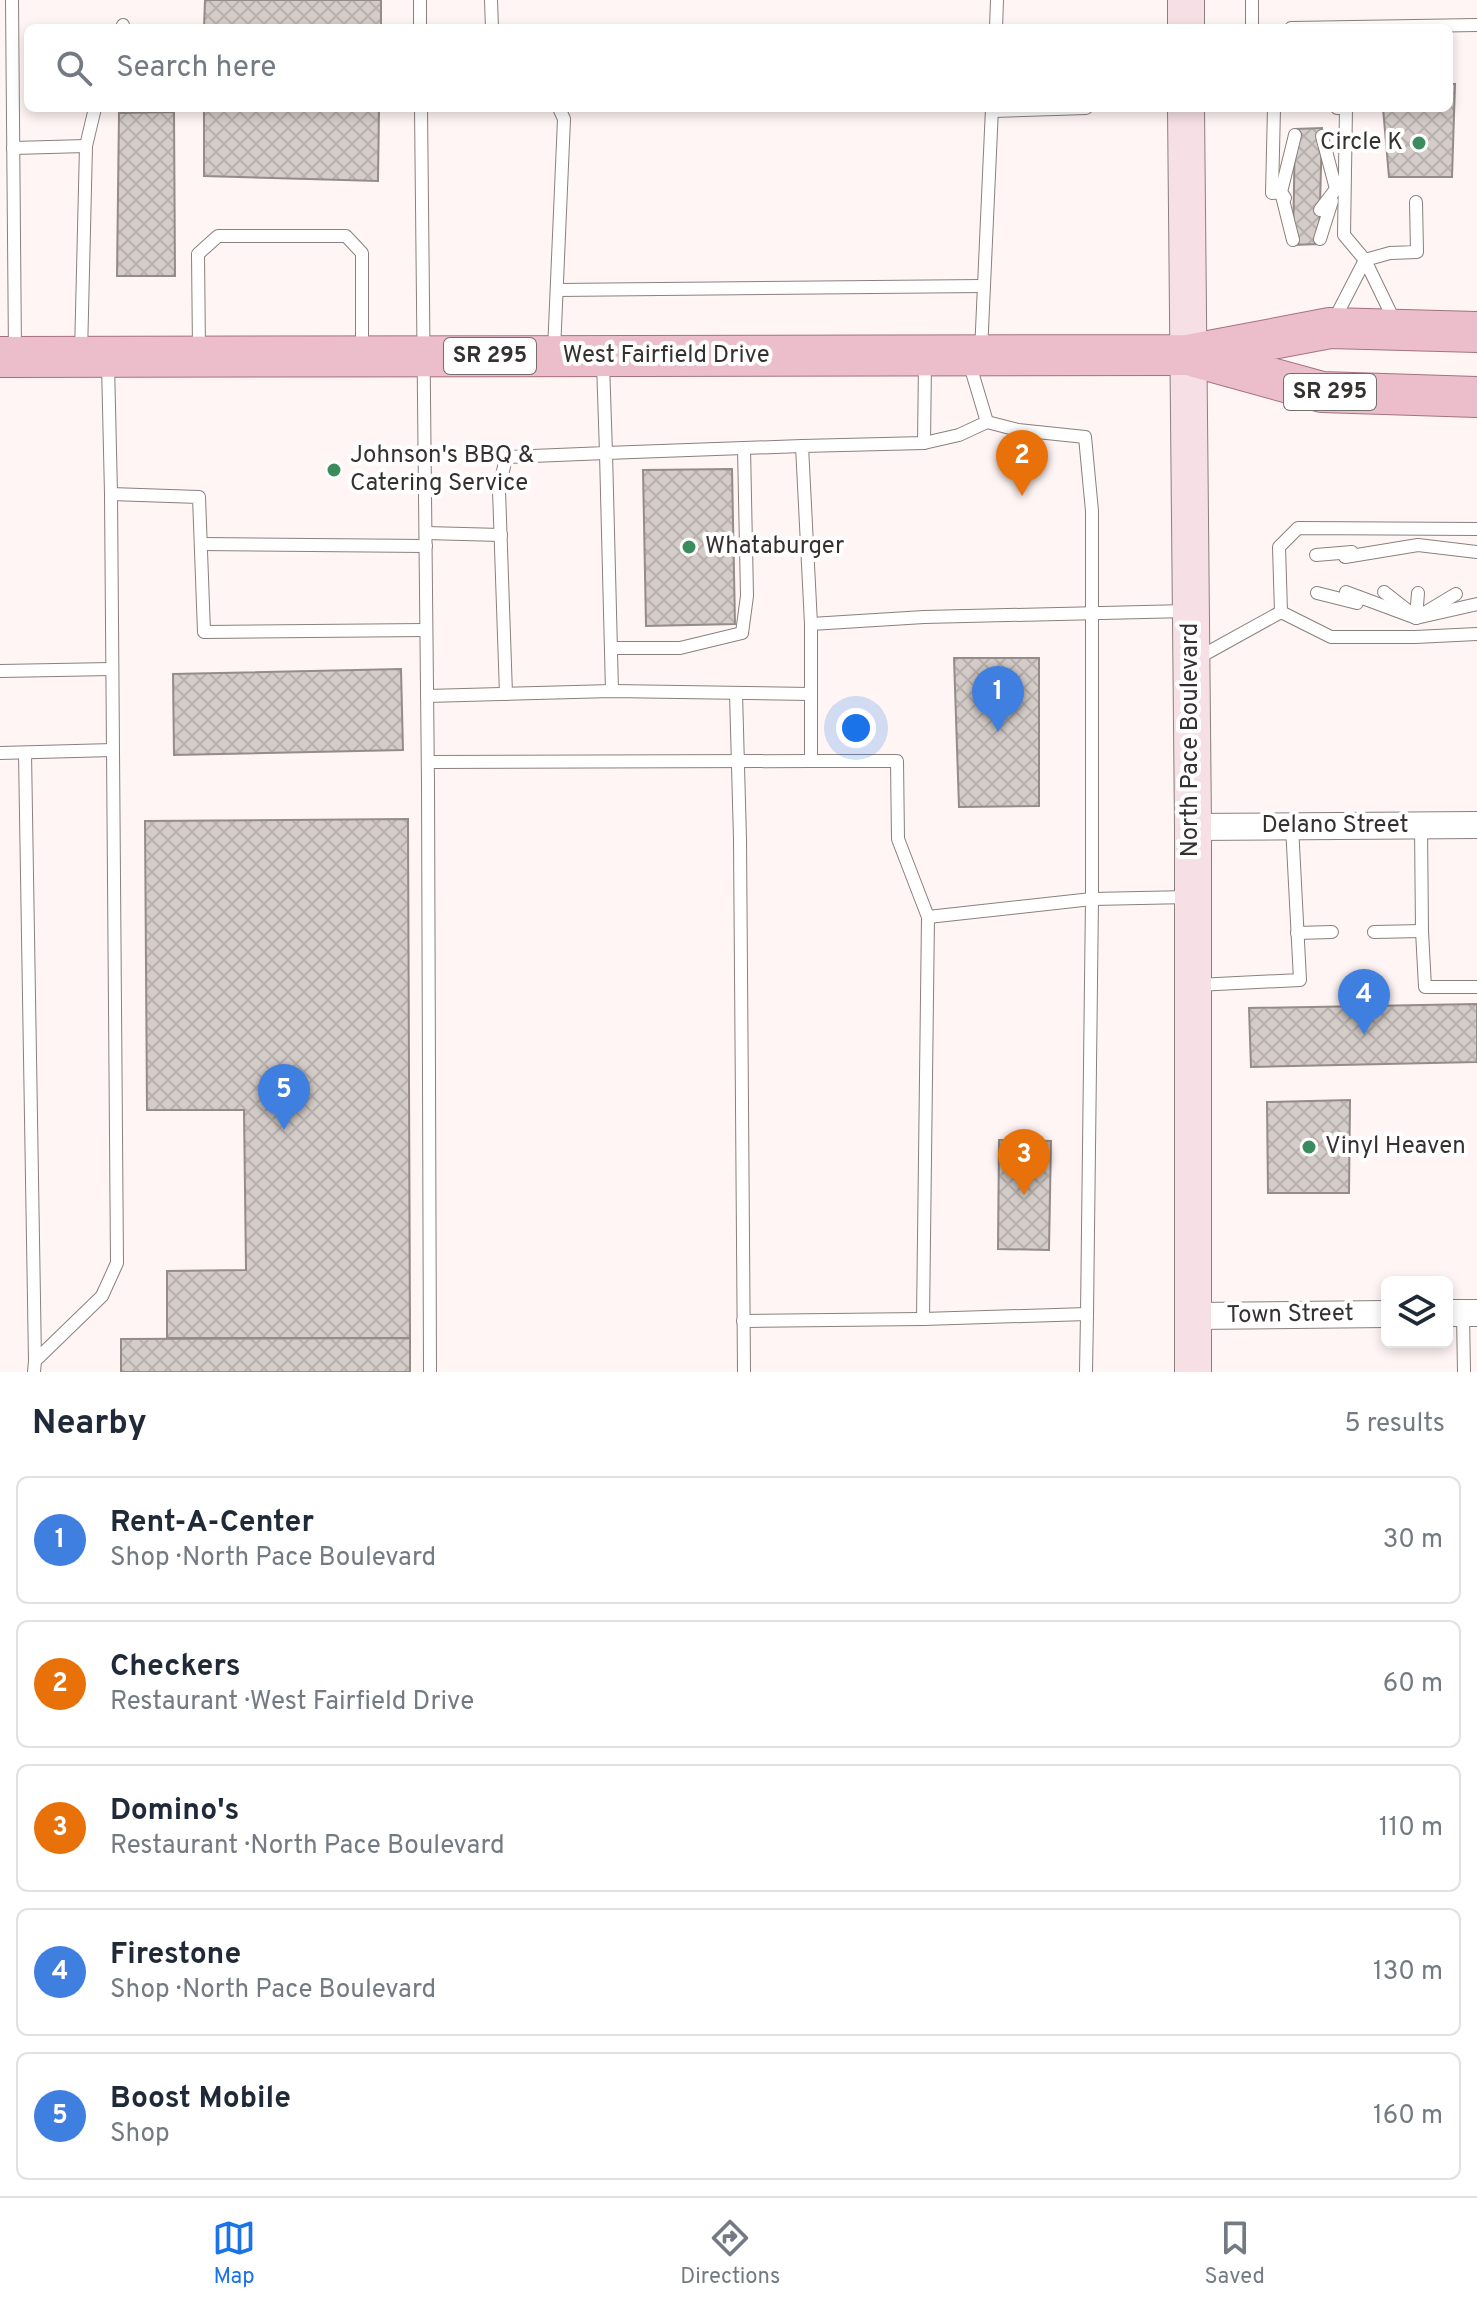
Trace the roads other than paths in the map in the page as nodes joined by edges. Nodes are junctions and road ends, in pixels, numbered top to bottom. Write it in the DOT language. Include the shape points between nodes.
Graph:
graph roads {
  1 [pos="12,0"];
  2 [pos="420,0"];
  3 [pos="491,0"];
  4 [pos="997,0"];
  5 [pos="1186,0"];
  6 [pos="1252,0"];
  7 [pos="420,24"];
  8 [pos="492,24"];
  9 [pos="996,24"];
  10 [pos="1186,24"];
  11 [pos="1252,24"];
  12 [pos="1453,25"];
  13 [pos="1477,25"];
  14 [pos="94,112"];
  15 [pos="421,112"];
  16 [pos="561,112"];
  17 [pos="992,112"];
  18 [pos="1186,112"];
  19 [pos="1274,112"];
  20 [pos="1346,112"];
  21 [pos="1295,135"];
  22 [pos="1322,136"];
  23 [pos="86,146"];
  24 [pos="13,148"];
  25 [pos="1294,167"];
  26 [pos="1321,168"];
  27 [pos="1340,189"];
  28 [pos="1281,192"];
  29 [pos="1416,202"];
  30 [pos="1293,210"];
  31 [pos="1320,210"];
  32 [pos="1320,239"];
  33 [pos="1293,240"];
  34 [pos="1365,260"];
  35 [pos="984,286"];
  36 [pos="557,290"];
  37 [pos="0,291"];
  38 [pos="15,291"];
  39 [pos="1330,328"];
  40 [pos="1399,330"];
  41 [pos="1477,332"];
  42 [pos="925,355"];
  43 [pos="974,355"];
  44 [pos="1188,355"];
  45 [pos="362,356"];
  46 [pos="424,356"];
  47 [pos="554,356"];
  48 [pos="603,356"];
  49 [pos="8,357"];
  50 [pos="94,357"];
  51 [pos="199,357"];
  52 [pos="1477,397"];
  53 [pos="987,422"];
  54 [pos="924,443"];
  55 [pos="802,446"];
  56 [pos="744,448"];
  57 [pos="606,453"];
  58 [pos="111,494"];
  59 [pos="1418,529"];
  60 [pos="1477,529"];
  61 [pos="501,535"];
  62 [pos="426,540"];
  63 [pos="201,544"];
  64 [pos="1418,551"];
  65 [pos="1477,554"];
  66 [pos="1316,555"];
  67 [pos="1345,557"];
  68 [pos="1385,557"];
  69 [pos="1455,557"];
  70 [pos="1346,592"];
  71 [pos="1384,592"];
  72 [pos="1317,593"];
  73 [pos="1418,593"];
  74 [pos="1456,594"];
  75 [pos="1477,602"];
  76 [pos="1190,610"];
  77 [pos="1281,612"];
  78 [pos="1092,613"];
  79 [pos="1416,618"];
  80 [pos="811,624"];
  81 [pos="426,630"];
  82 [pos="1477,634"];
  83 [pos="1415,637"];
  84 [pos="611,648"];
  85 [pos="1191,662"];
  86 [pos="112,669"];
  87 [pos="0,671"];
  88 [pos="612,691"];
  89 [pos="736,693"];
  90 [pos="506,694"];
  91 [pos="811,694"];
  92 [pos="427,696"];
  93 [pos="113,750"];
  94 [pos="0,753"];
  95 [pos="25,753"];
  96 [pos="737,761"];
  97 [pos="811,761"];
  98 [pos="428,762"];
  99 [pos="1477,825"];
  100 [pos="1292,826"];
  101 [pos="1421,826"];
  102 [pos="1193,827"];
  103 [pos="1192,897"];
  104 [pos="1092,899"];
  105 [pos="928,917"];
  106 [pos="1422,931"];
  107 [pos="1332,932"];
  108 [pos="1374,932"];
  109 [pos="1297,933"];
  110 [pos="1191,986"];
  111 [pos="1477,987"];
  112 [pos="1462,1313"];
  113 [pos="1087,1314"];
  114 [pos="1381,1314"];
  115 [pos="1193,1316"];
  116 [pos="923,1319"];
  117 [pos="743,1321"];
  118 [pos="34,1366"];
  119 [pos="430,1372"];
  120 [pos="744,1372"];
  121 [pos="1086,1372"];
  122 [pos="1193,1372"];
  123 [pos="1464,1372"];
  1 -- 24 [label="lane"];
  2 -- 7 [label="lane"];
  3 -- 8 [label="lane"];
  4 -- 9 [label="lane"];
  5 -- 10 [label="main road"];
  6 -- 11 [label="lane"];
  12 -- 13 [label="lane"];
  14 -- 23 [label="lane"];
  15 -- 46 [label="lane"];
  16 -- 36 [label="lane"];
  17 -- 35 [label="lane"];
  18 -- 44 [label="main road, North Pace Boulevard"];
  19 -- 28 [label="lane" via="1272,193"];
  20 -- 27 [label="lane"];
  21 -- 28 [label="lane"];
  22 -- 27 [label="lane"];
  23 -- 24 [label="lane"];
  23 -- 50 [label="lane"];
  24 -- 38 [label="lane"];
  25 -- 28 [label="lane"];
  26 -- 27 [label="lane"];
  27 -- 31 [label="lane"];
  27 -- 32 [label="lane"];
  27 -- 34 [label="lane" via="1344,235"];
  28 -- 30 [label="lane"];
  28 -- 33 [label="lane"];
  29 -- 34 [label="lane" via="1417,252"];
  34 -- 39 [label="lane"];
  34 -- 40 [label="lane"];
  35 -- 36 [label="lane"];
  35 -- 43 [label="lane"];
  36 -- 47 [label="lane"];
  37 -- 38 [label="lane"];
  38 -- 49 [label="lane"];
  39 -- 40 [label="main road, West Fairfield Drive / SR 295"];
  39 -- 44 [label="main road, West Fairfield Drive / SR 295"];
  40 -- 41 [label="main road, West Fairfield Drive / SR 295"];
  42 -- 43 [label="main road, West Fairfield Drive / SR 295"];
  42 -- 48 [label="main road, West Fairfield Drive / SR 295"];
  42 -- 54 [label="lane"];
  43 -- 44 [label="main road, West Fairfield Drive / SR 295"];
  43 -- 53 [label="lane"];
  44 -- 52 [label="main road, West Fairfield Drive / SR 295" via="1322,392"];
  44 -- 76 [label="main road, North Pace Boulevard"];
  45 -- 46 [label="main road, West Fairfield Drive / SR 295"];
  45 -- 51 [label="main road, West Fairfield Drive / SR 295"];
  45 -- 51 [label="lane" via="362,253 346,236 218,236 198,254"];
  46 -- 47 [label="main road, West Fairfield Drive / SR 295"];
  46 -- 62 [label="lane"];
  47 -- 48 [label="main road, West Fairfield Drive / SR 295"];
  48 -- 57 [label="lane"];
  49 -- 50 [label="main road, West Fairfield Drive / SR 295"];
  50 -- 51 [label="main road, West Fairfield Drive / SR 295"];
  50 -- 58 [label="lane"];
  53 -- 54 [label="lane"];
  53 -- 78 [label="lane" via="1085,437 1092,511"];
  54 -- 55 [label="lane"];
  55 -- 56 [label="lane"];
  55 -- 80 [label="lane"];
  56 -- 57 [label="lane"];
  56 -- 84 [label="lane" via="747,596 742,633 680,648"];
  57 -- 61 [label="lane" via="506,457 499,490"];
  57 -- 84 [label="lane"];
  58 -- 63 [label="lane" via="199,497"];
  58 -- 86 [label="lane"];
  59 -- 60 [label="lane"];
  59 -- 64 [label="lane"];
  59 -- 77 [label="lane" via="1298,528 1279,547"];
  61 -- 62 [label="lane"];
  61 -- 90 [label="lane"];
  62 -- 63 [label="lane"];
  62 -- 81 [label="lane"];
  63 -- 81 [label="lane" via="204,632"];
  64 -- 65 [label="lane"];
  64 -- 66 [label="lane"];
  64 -- 67 [label="lane"];
  64 -- 68 [label="lane"];
  64 -- 69 [label="lane"];
  70 -- 79 [label="lane"];
  71 -- 79 [label="lane"];
  72 -- 79 [label="lane"];
  73 -- 79 [label="lane"];
  74 -- 79 [label="lane"];
  75 -- 79 [label="lane"];
  76 -- 78 [label="lane"];
  76 -- 85 [label="main road, North Pace Boulevard"];
  77 -- 83 [label="lane" via="1331,637"];
  77 -- 85 [label="lane"];
  78 -- 80 [label="lane"];
  78 -- 104 [label="lane"];
  79 -- 83 [label="lane"];
  80 -- 91 [label="lane"];
  81 -- 92 [label="lane"];
  82 -- 83 [label="lane"];
  84 -- 88 [label="lane"];
  85 -- 102 [label="main road, North Pace Boulevard"];
  86 -- 87 [label="lane"];
  86 -- 93 [label="lane"];
  88 -- 89 [label="lane"];
  88 -- 90 [label="lane"];
  89 -- 91 [label="lane"];
  89 -- 96 [label="lane"];
  90 -- 92 [label="lane"];
  91 -- 97 [label="lane"];
  92 -- 98 [label="lane"];
  93 -- 95 [label="lane"];
  93 -- 118 [label="lane" via="117,1263 102,1296"];
  94 -- 95 [label="lane"];
  95 -- 118 [label="lane"];
  96 -- 97 [label="lane"];
  96 -- 98 [label="lane"];
  96 -- 117 [label="lane"];
  97 -- 105 [label="lane" via="897,761 898,839"];
  98 -- 119 [label="lane"];
  99 -- 101 [label="street, Delano Street"];
  100 -- 101 [label="street, Delano Street"];
  100 -- 102 [label="street, Delano Street"];
  100 -- 109 [label="lane"];
  101 -- 106 [label="lane"];
  102 -- 103 [label="main road, North Pace Boulevard"];
  103 -- 104 [label="lane"];
  103 -- 110 [label="main road, North Pace Boulevard"];
  104 -- 105 [label="lane"];
  104 -- 113 [label="lane"];
  105 -- 116 [label="lane"];
  106 -- 108 [label="lane"];
  106 -- 111 [label="lane" via="1425,987"];
  107 -- 109 [label="lane"];
  109 -- 110 [label="lane" via="1300,980"];
  110 -- 115 [label="main road, North Pace Boulevard"];
  112 -- 123 [label="lane"];
  113 -- 116 [label="lane"];
  113 -- 121 [label="lane"];
  114 -- 115 [label="street, Town Street"];
  115 -- 122 [label="main road, North Pace Boulevard"];
  116 -- 117 [label="lane"];
  117 -- 120 [label="lane"];
}
